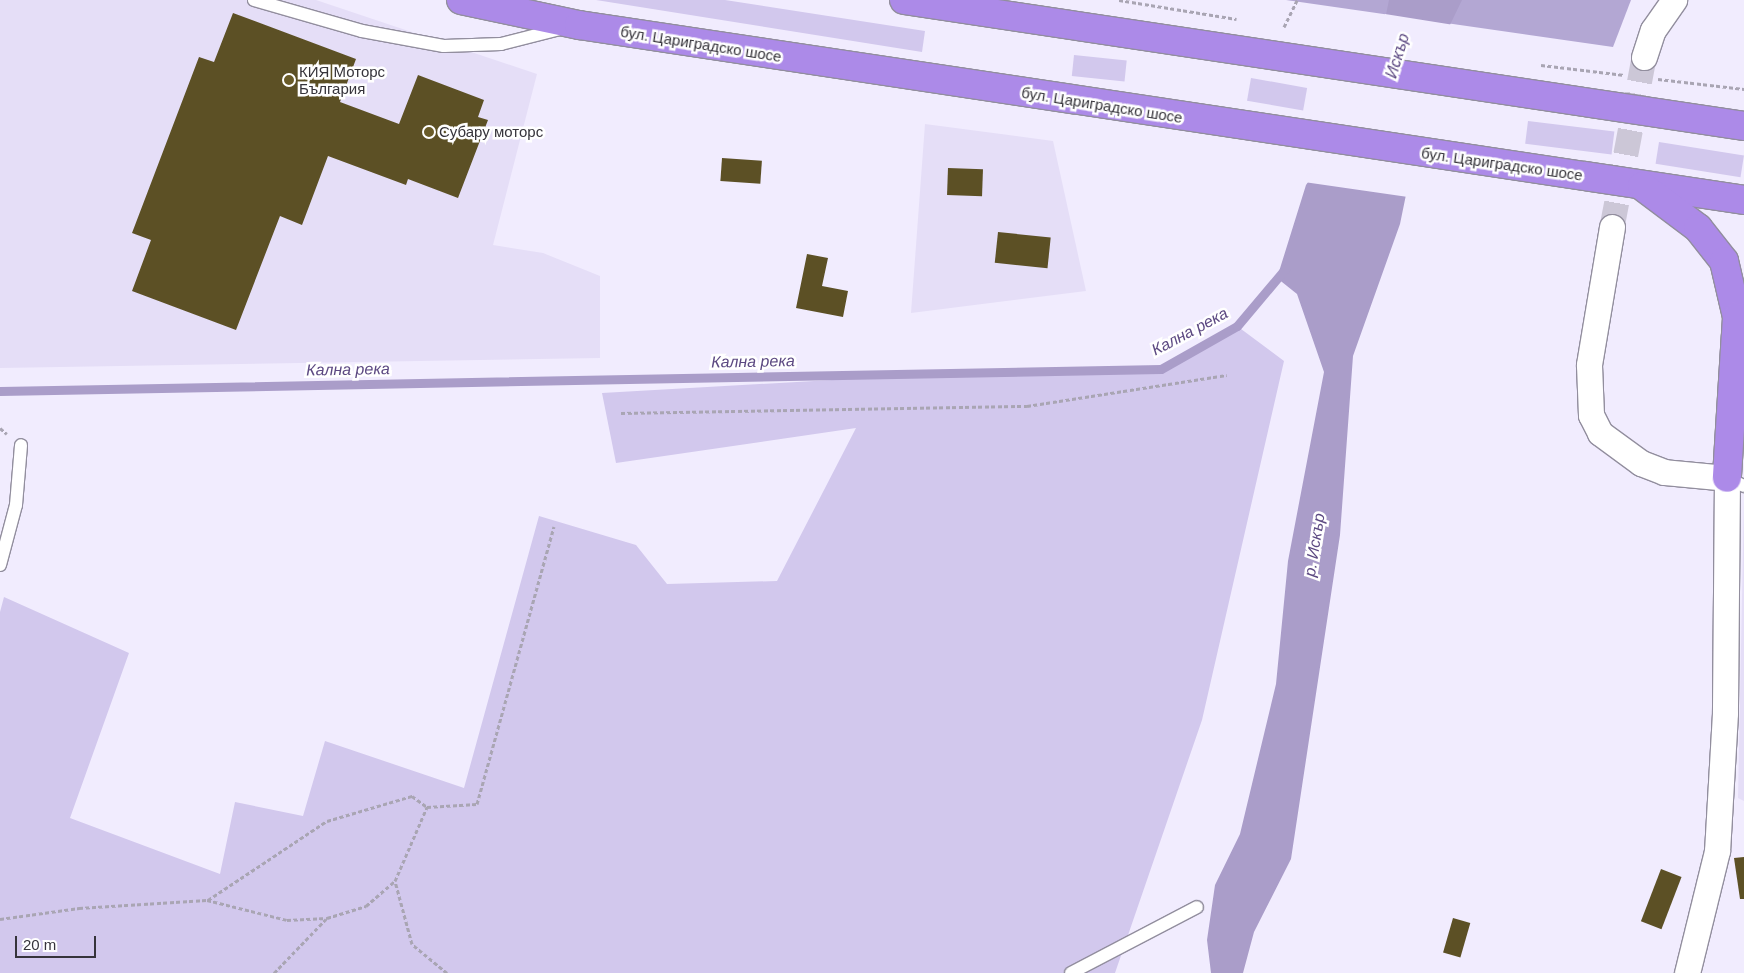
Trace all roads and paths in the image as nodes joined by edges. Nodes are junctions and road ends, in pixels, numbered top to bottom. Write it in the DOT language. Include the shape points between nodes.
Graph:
graph roads {
  1 [pos="254,0"];
  2 [pos="461,0"];
  3 [pos="904,0"];
  4 [pos="1119,0"];
  5 [pos="1297,0"];
  6 [pos="1674,0"];
  7 [pos="1245,21"];
  8 [pos="579,25"];
  9 [pos="1275,26"];
  10 [pos="1284,28"];
  11 [pos="1292,28"];
  12 [pos="1644,57"];
  13 [pos="1744,126"];
  14 [pos="1638,184"];
  15 [pos="1744,200"];
  16 [pos="1612,227"];
  17 [pos="1740,311"];
  18 [pos="1227,375"];
  19 [pos="620,413"];
  20 [pos="21,445"];
  21 [pos="1736,482"];
  22 [pos="554,526"];
  23 [pos="0,565"];
  24 [pos="427,807"];
  25 [pos="395,881"];
  26 [pos="207,900"];
  27 [pos="1197,907"];
  28 [pos="327,918"];
  29 [pos="0,919"];
  30 [pos="274,973"];
  31 [pos="447,973"];
  32 [pos="1070,973"];
  33 [pos="1686,973"];
  1 -- 8 [label="lane" via="362,31 444,46 500,44"];
  2 -- 8 [label="highway, бул. Цариградско шосе"];
  3 -- 13 [label="highway"];
  4 -- 7 [label="path"];
  5 -- 10 [label="path"];
  6 -- 12 [label="street" via="1653,30"];
  8 -- 14 [label="highway, бул. Цариградско шосе"];
  9 -- 10 [label="path"];
  10 -- 11 [label="path"];
  14 -- 15 [label="highway, бул. Цариградско шосе"];
  14 -- 17 [label="highway" via="1713,244 1724,261"];
  16 -- 21 [label="street" via="1589,365 1591,415 1600,433 1641,463 1664,472"];
  17 -- 21 [label="highway"];
  18 -- 19 [label="path" via="1027,406"];
  20 -- 23 [label="lane" via="16,505"];
  21 -- 33 [label="street" via="1717,851"];
  22 -- 24 [label="path" via="477,804"];
  24 -- 25 [label="path"];
  24 -- 26 [label="path" via="412,796 327,821"];
  25 -- 28 [label="path" via="366,906"];
  25 -- 31 [label="path" via="412,944"];
  26 -- 28 [label="path" via="287,920"];
  26 -- 29 [label="path" via="79,908"];
  27 -- 32 [label="lane"];
  28 -- 30 [label="path"];
}
